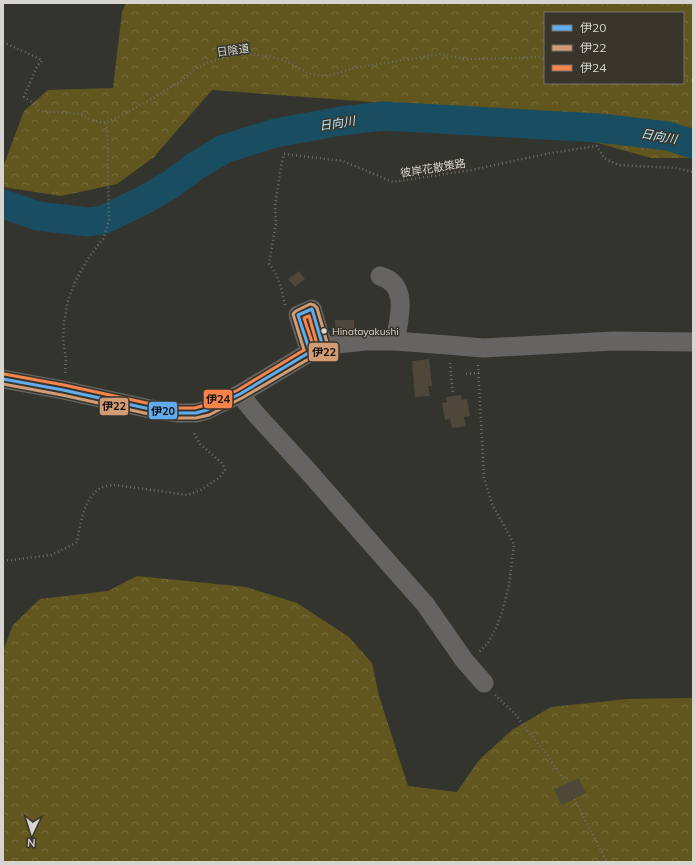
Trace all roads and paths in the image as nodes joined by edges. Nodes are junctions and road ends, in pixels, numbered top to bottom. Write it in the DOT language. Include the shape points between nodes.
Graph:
graph roads {
  1 [pos="3,42"];
  2 [pos="544,58"];
  3 [pos="106,122"];
  4 [pos="693,172"];
  5 [pos="380,276"];
  6 [pos="286,311"];
  7 [pos="395,341"];
  8 [pos="693,342"];
  9 [pos="483,348"];
  10 [pos="450,361"];
  11 [pos="478,373"];
  12 [pos="466,374"];
  13 [pos="3,379"];
  14 [pos="64,390"];
  15 [pos="240,394"];
  16 [pos="453,394"];
  17 [pos="196,412"];
  18 [pos="3,561"];
  19 [pos="464,660"];
  20 [pos="484,683"];
  21 [pos="566,784"];
  22 [pos="574,799"];
  23 [pos="607,862"];
  1 -- 3 [label="path" via="42,60 24,97 34,103 39,111 80,114 92,120"];
  2 -- 3 [label="path, 日陰道" via="472,59 441,54 320,76 269,56 234,55 197,68 144,104"];
  3 -- 14 [label="path" via="109,221 103,239 89,257 68,300 64,323"];
  4 -- 6 [label="path, 彼岸花散策路" via="676,168 618,165 604,158 597,146 551,152 471,170 393,182 343,161 284,154 275,206 276,223 270,264 275,270 282,290"];
  5 -- 7 [label="street" via="388,278 394,284 401,299"];
  7 -- 9 [label="street"];
  7 -- 15 [label="street" via="338,344 316,350"];
  8 -- 9 [label="street" via="613,341"];
  9 -- 11 [label="path" via="478,360"];
  10 -- 16 [label="path"];
  11 -- 12 [label="path"];
  11 -- 19 [label="path" via="484,478 492,504 514,544 509,585 497,626 488,644"];
  13 -- 14 [label="street"];
  14 -- 17 [label="street" via="150,409"];
  15 -- 17 [label="street"];
  15 -- 19 [label="street" via="425,604"];
  17 -- 18 [label="path" via="191,428 200,444 223,464 225,470 220,477 201,490 188,495 115,485 103,487 89,500 81,521 78,542 51,554"];
  19 -- 20 [label="street"];
  20 -- 21 [label="path" via="516,715 547,754"];
  22 -- 23 [label="path"];
}
